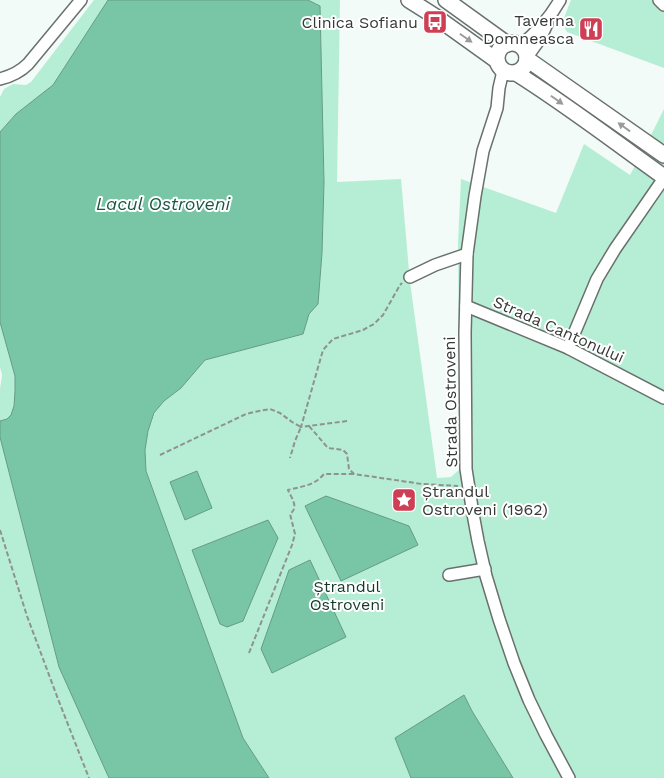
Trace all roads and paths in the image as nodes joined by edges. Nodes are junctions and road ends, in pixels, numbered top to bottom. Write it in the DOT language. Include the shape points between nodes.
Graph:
graph roads {
  1 [pos="81,0"];
  2 [pos="409,0"];
  3 [pos="446,0"];
  4 [pos="560,0"];
  5 [pos="659,0"];
  6 [pos="664,5"];
  7 [pos="520,51"];
  8 [pos="507,69"];
  9 [pos="0,79"];
  10 [pos="664,155"];
  11 [pos="664,178"];
  12 [pos="467,254"];
  13 [pos="410,277"];
  14 [pos="466,306"];
  15 [pos="568,348"];
  16 [pos="664,398"];
  17 [pos="346,421"];
  18 [pos="308,426"];
  19 [pos="301,427"];
  20 [pos="160,455"];
  21 [pos="290,458"];
  22 [pos="354,474"];
  23 [pos="468,487"];
  24 [pos="0,530"];
  25 [pos="485,569"];
  26 [pos="449,575"];
  27 [pos="249,653"];
  28 [pos="89,778"];
  29 [pos="569,778"];
  1 -- 9 [label="street" via="20,72"];
  2 -- 8 [label="main road, one-way"];
  3 -- 7 [label="main road"];
  4 -- 7 [label="street" via="540,40"];
  5 -- 6 [label="street"];
  7 -- 8 [label="main road" via="524,68"];
  7 -- 8 [label="main road" via="500,48 498,52"];
  10 -- 7 [label="main road, one-way"];
  8 -- 11 [label="main road, one-way" via="574,112"];
  8 -- 12 [label="street, Strada Ostroveni" via="483,151"];
  11 -- 15 [label="street" via="597,279"];
  12 -- 13 [label="street"];
  12 -- 14 [label="street, Strada Ostroveni"];
  13 -- 19 [label="path" via="400,285 374,324 333,339 323,350"];
  14 -- 15 [label="street, Strada Cantonului"];
  14 -- 23 [label="street, Strada Ostroveni"];
  15 -- 16 [label="street, Strada Cantonului"];
  17 -- 18 [label="path"];
  18 -- 19 [label="path"];
  18 -- 22 [label="path" via="328,448 343,450 347,454 349,469"];
  19 -- 20 [label="path" via="270,410 246,414"];
  19 -- 21 [label="path"];
  22 -- 23 [label="path"];
  22 -- 27 [label="path" via="324,474 314,484 288,490 295,507 290,514 295,534"];
  23 -- 25 [label="street, Strada Ostroveni"];
  24 -- 28 [label="path" via="27,616"];
  25 -- 26 [label="street"];
  25 -- 29 [label="street, Strada Ostroveni" via="514,663"];
}
